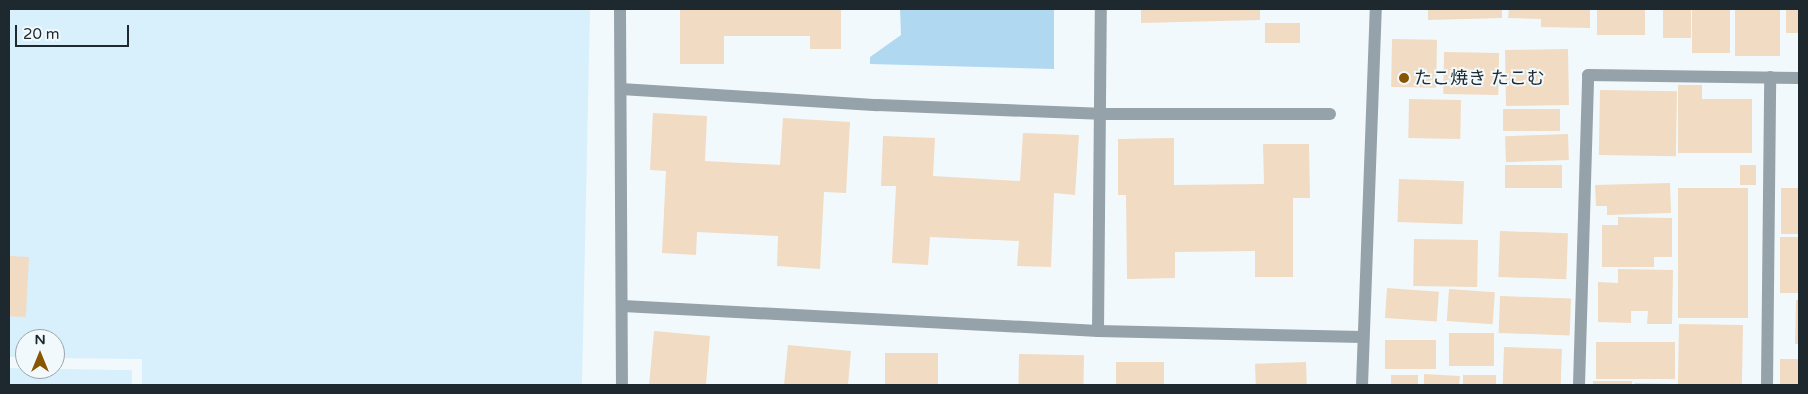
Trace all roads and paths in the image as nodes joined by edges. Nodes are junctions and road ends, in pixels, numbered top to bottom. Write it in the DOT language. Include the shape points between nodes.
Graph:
graph roads {
  1 [pos="620,9"];
  2 [pos="1101,9"];
  3 [pos="1376,9"];
  4 [pos="1770,77"];
  5 [pos="1799,78"];
  6 [pos="621,89"];
  7 [pos="1099,114"];
  8 [pos="1330,114"];
  9 [pos="623,306"];
  10 [pos="1098,331"];
  11 [pos="1362,337"];
  12 [pos="622,385"];
  13 [pos="1362,385"];
  14 [pos="1579,385"];
  15 [pos="1767,385"];
  1 -- 6 [label="street"];
  2 -- 7 [label="street"];
  3 -- 11 [label="street"];
  4 -- 5 [label="street"];
  4 -- 14 [label="street" via="1588,75"];
  4 -- 15 [label="street"];
  6 -- 7 [label="street"];
  6 -- 9 [label="street"];
  7 -- 8 [label="street"];
  7 -- 10 [label="street"];
  9 -- 10 [label="street"];
  9 -- 12 [label="street"];
  10 -- 11 [label="street"];
  11 -- 13 [label="street"];
}
